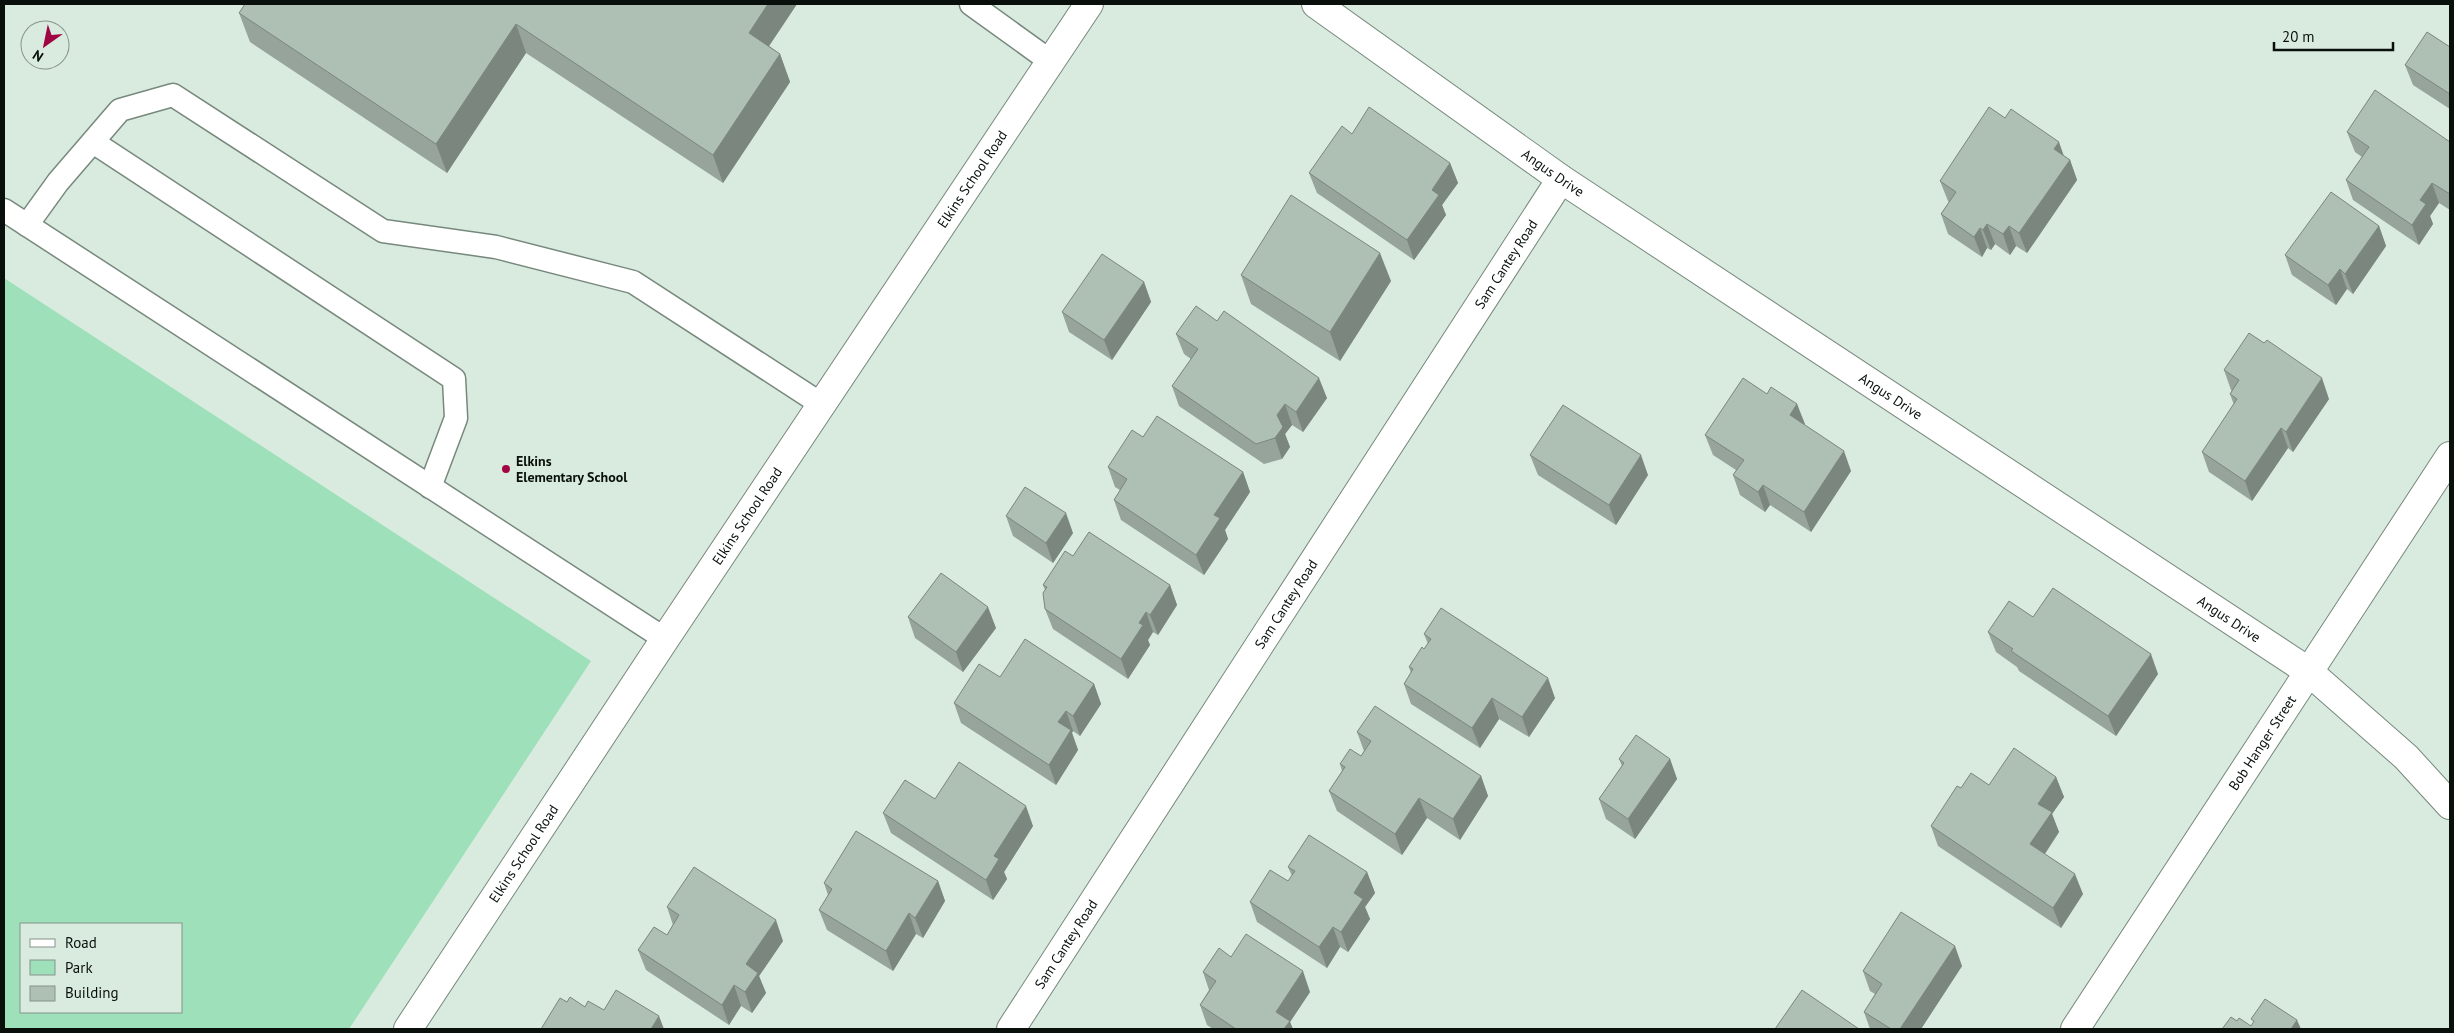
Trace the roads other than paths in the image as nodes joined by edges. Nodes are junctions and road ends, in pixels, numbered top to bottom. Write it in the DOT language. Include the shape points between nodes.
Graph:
graph roads {
  1 [pos="971,4"];
  2 [pos="1088,4"];
  3 [pos="1316,4"];
  4 [pos="1050,61"];
  5 [pos="93,142"];
  6 [pos="1561,179"];
  7 [pos="4,210"];
  8 [pos="27,225"];
  9 [pos="821,404"];
  10 [pos="2450,456"];
  11 [pos="430,487"];
  12 [pos="664,639"];
  13 [pos="2308,671"];
  14 [pos="2450,805"];
  15 [pos="408,1029"];
  16 [pos="1011,1029"];
  17 [pos="2075,1029"];
  1 -- 4 [label="lane"];
  2 -- 4 [label="street, Elkins School Road"];
  3 -- 6 [label="street, Angus Drive"];
  4 -- 9 [label="street, Elkins School Road"];
  5 -- 8 [label="lane"];
  5 -- 9 [label="lane" via="120,110 173,95 383,231 496,247 633,282"];
  5 -- 11 [label="lane" via="454,379 456,418"];
  6 -- 13 [label="street, Angus Drive"];
  6 -- 16 [label="street, Sam Cantey Road"];
  7 -- 8 [label="lane"];
  8 -- 11 [label="lane"];
  9 -- 12 [label="street, Elkins School Road"];
  10 -- 13 [label="street, Bob Hanger Street"];
  11 -- 12 [label="lane"];
  12 -- 15 [label="street, Elkins School Road"];
  13 -- 14 [label="street, Angus Drive" via="2406,757"];
  13 -- 17 [label="street, Bob Hanger Street"];
}
